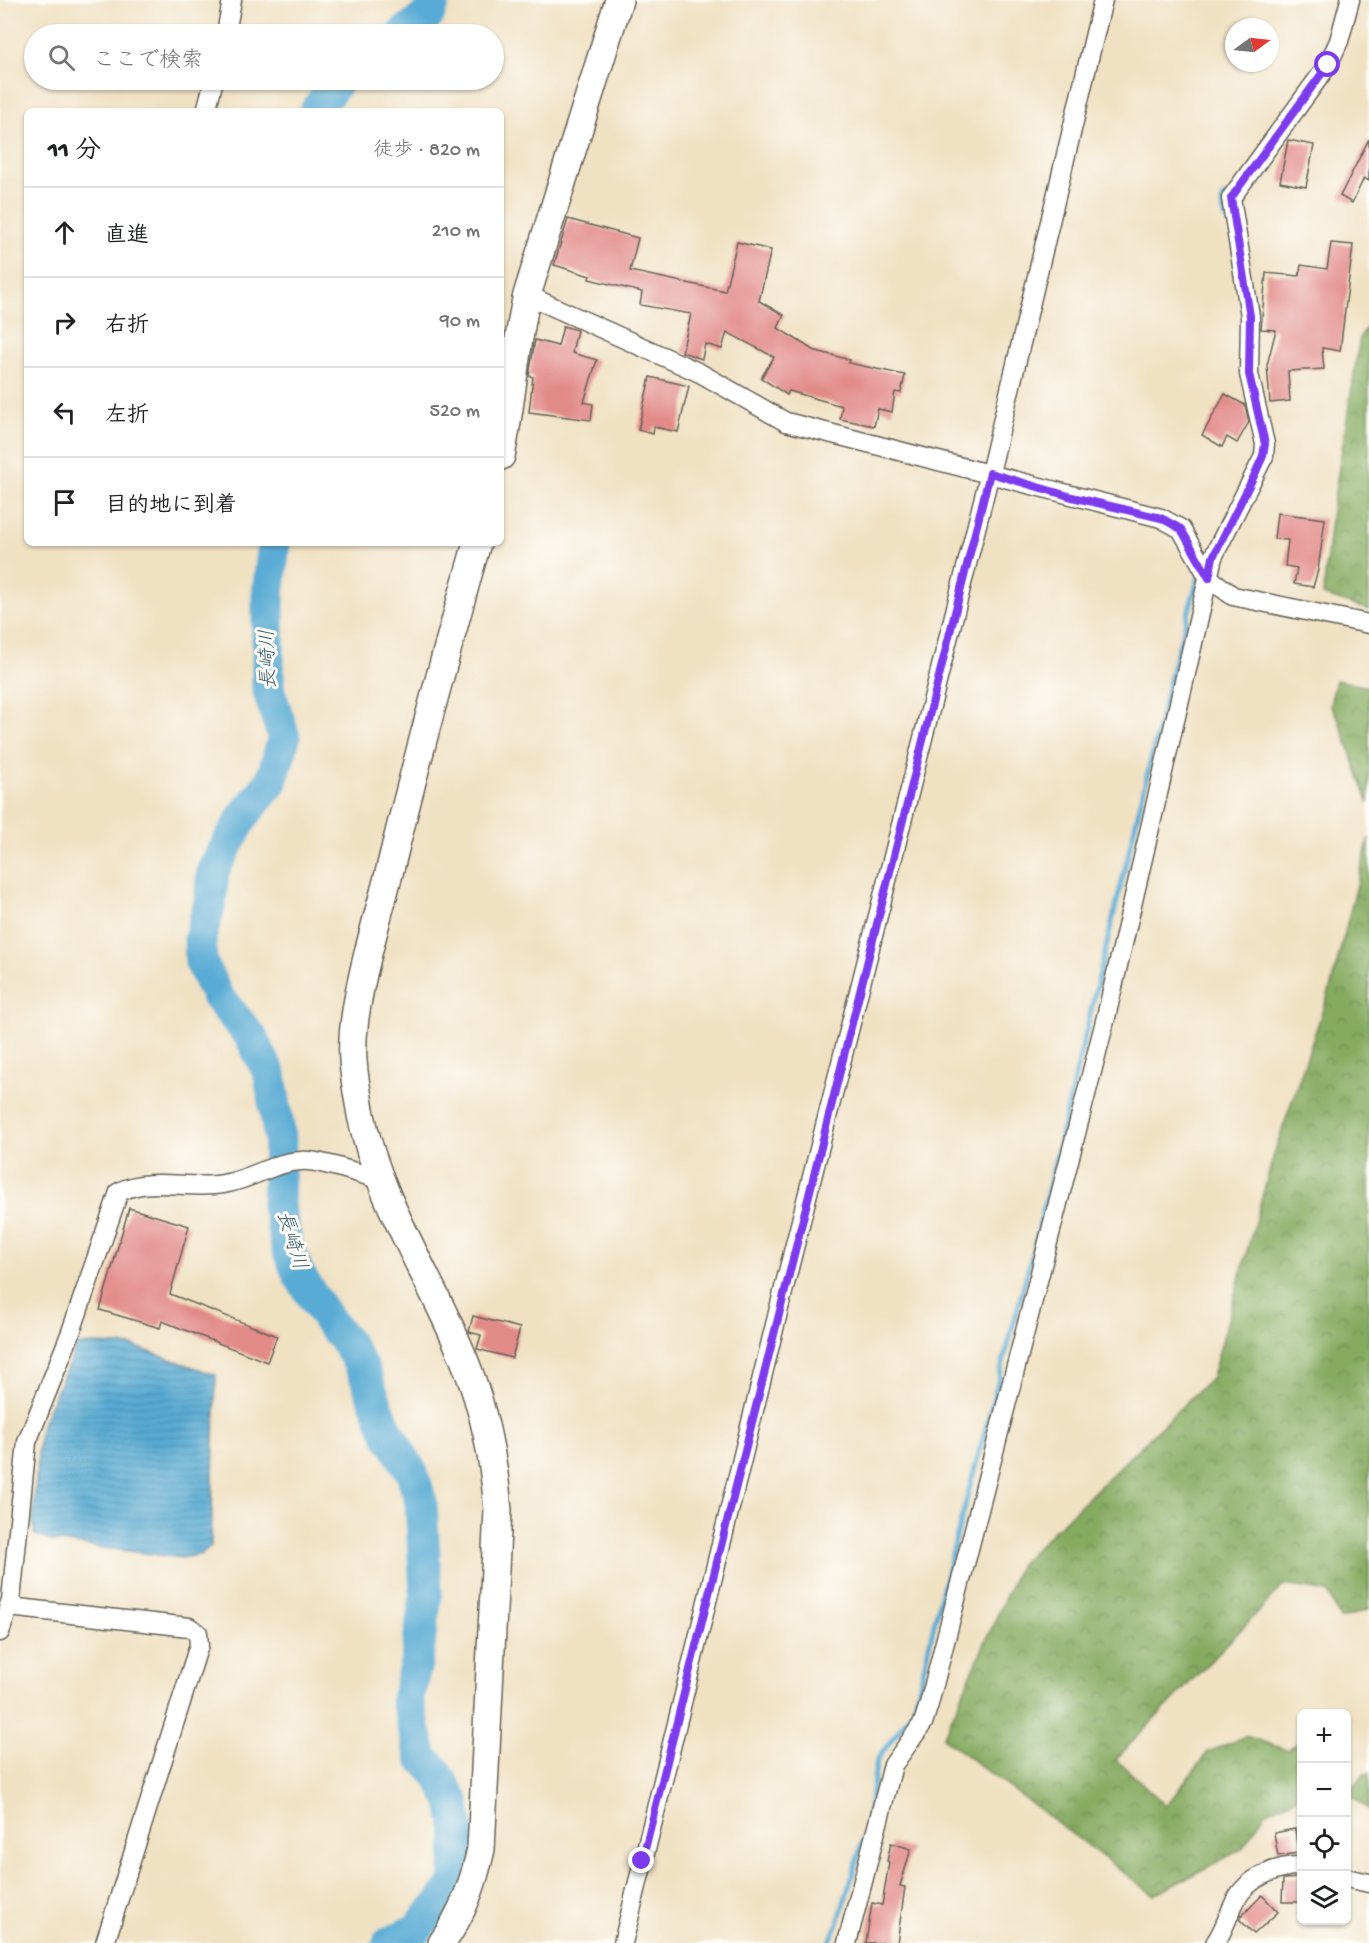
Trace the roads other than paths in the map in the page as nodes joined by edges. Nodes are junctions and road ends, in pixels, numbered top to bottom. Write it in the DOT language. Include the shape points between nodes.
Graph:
graph roads {
  1 [pos="232,0"];
  2 [pos="619,0"];
  3 [pos="1103,0"];
  4 [pos="1350,0"];
  5 [pos="228,24"];
  6 [pos="211,90"];
  7 [pos="207,108"];
  8 [pos="527,295"];
  9 [pos="508,361"];
  10 [pos="504,441"];
  11 [pos="990,473"];
  12 [pos="476,546"];
  13 [pos="1205,568"];
  14 [pos="1369,624"];
  15 [pos="382,1180"];
  16 [pos="9,1607"];
  17 [pos="0,1632"];
  18 [pos="1297,1866"];
  19 [pos="1351,1879"];
  20 [pos="1369,1883"];
  21 [pos="105,1943"];
  22 [pos="442,1943"];
  23 [pos="623,1943"];
  24 [pos="847,1943"];
  25 [pos="1215,1943"];
  1 -- 5 [label="street"];
  2 -- 8 [label="street"];
  3 -- 11 [label="street"];
  4 -- 13 [label="street" via="1340,40 1328,65 1231,198 1250,316 1249,374 1265,444 1254,476"];
  6 -- 7 [label="street"];
  8 -- 9 [label="street"];
  8 -- 11 [label="street" via="700,373 786,422"];
  9 -- 10 [label="street" via="512,401"];
  11 -- 13 [label="street" via="1161,518 1181,529"];
  11 -- 23 [label="street" via="814,1165"];
  12 -- 15 [label="street" via="418,756 356,1015 353,1058 358,1094"];
  13 -- 14 [label="street" via="1233,596"];
  13 -- 24 [label="street" via="1098,1051 935,1682 922,1723 893,1765"];
  15 -- 16 [label="street" via="304,1160 276,1164 244,1181 220,1185 139,1185 119,1192 71,1332 27,1442"];
  15 -- 22 [label="street" via="467,1366 495,1470 498,1510 481,1849 460,1917"];
  16 -- 17 [label="street"];
  16 -- 21 [label="street" via="189,1627 198,1633 199,1645"];
  18 -- 25 [label="street" via="1274,1871 1245,1886"];
  19 -- 20 [label="street"];
}
